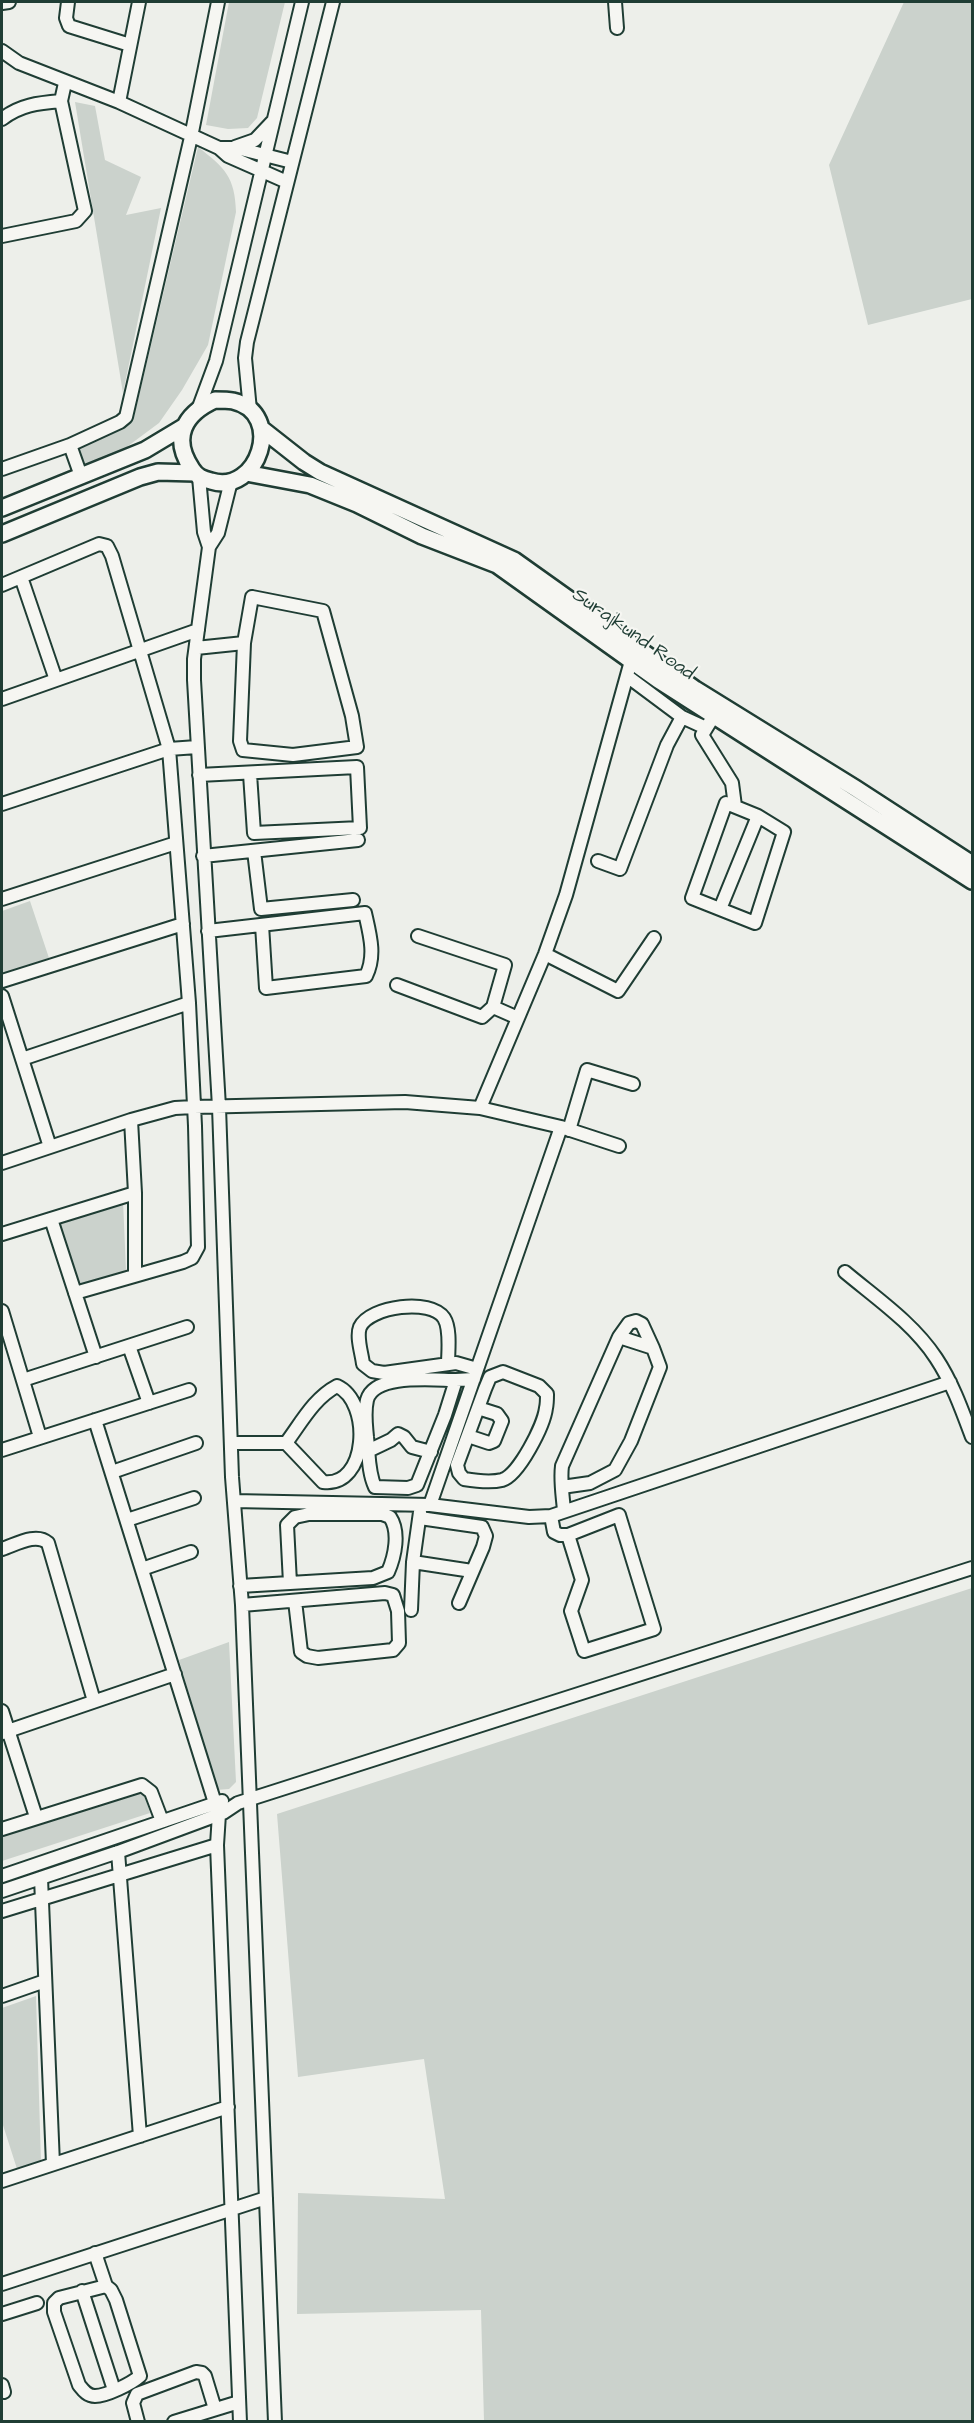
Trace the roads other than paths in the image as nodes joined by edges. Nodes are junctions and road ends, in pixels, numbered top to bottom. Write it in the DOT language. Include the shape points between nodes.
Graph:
graph roads {
  1 [pos="9,2"];
  2 [pos="68,2"];
  3 [pos="139,2"];
  4 [pos="218,2"];
  5 [pos="302,2"];
  6 [pos="333,2"];
  7 [pos="615,2"];
  8 [pos="2,3"];
  9 [pos="617,28"];
  10 [pos="130,45"];
  11 [pos="2,51"];
  12 [pos="65,82"];
  13 [pos="61,101"];
  14 [pos="119,102"];
  15 [pos="2,119"];
  16 [pos="273,121"];
  17 [pos="191,137"];
  18 [pos="236,153"];
  19 [pos="265,155"];
  20 [pos="292,162"];
  21 [pos="262,171"];
  22 [pos="287,182"];
  23 [pos="253,203"];
  24 [pos="2,236"];
  25 [pos="199,407"];
  26 [pos="250,410"];
  27 [pos="185,426"];
  28 [pos="262,429"];
  29 [pos="70,445"];
  30 [pos="2,469"];
  31 [pos="246,473"];
  32 [pos="197,475"];
  33 [pos="81,476"];
  34 [pos="231,481"];
  35 [pos="2,508"];
  36 [pos="2,534"];
  37 [pos="209,547"];
  38 [pos="21,577"];
  39 [pos="2,585"];
  40 [pos="198,630"];
  41 [pos="244,643"];
  42 [pos="196,648"];
  43 [pos="141,650"];
  44 [pos="629,668"];
  45 [pos="56,680"];
  46 [pos="2,699"];
  47 [pos="682,717"];
  48 [pos="710,722"];
  49 [pos="197,747"];
  50 [pos="169,749"];
  51 [pos="250,774"];
  52 [pos="199,776"];
  53 [pos="2,804"];
  54 [pos="735,806"];
  55 [pos="758,816"];
  56 [pos="358,840"];
  57 [pos="177,843"];
  58 [pos="254,850"];
  59 [pos="203,856"];
  60 [pos="598,861"];
  61 [pos="972,864"];
  62 [pos="972,881"];
  63 [pos="2,899"];
  64 [pos="353,900"];
  65 [pos="720,909"];
  66 [pos="315,919"];
  67 [pos="183,924"];
  68 [pos="262,925"];
  69 [pos="208,932"];
  70 [pos="316,932"];
  71 [pos="418,936"];
  72 [pos="654,938"];
  73 [pos="545,954"];
  74 [pos="2,981"];
  75 [pos="397,985"];
  76 [pos="2,996"];
  77 [pos="189,1003"];
  78 [pos="493,1007"];
  79 [pos="518,1018"];
  80 [pos="22,1059"];
  81 [pos="633,1084"];
  82 [pos="194,1107"];
  83 [pos="219,1107"];
  84 [pos="480,1108"];
  85 [pos="131,1120"];
  86 [pos="565,1129"];
  87 [pos="619,1146"];
  88 [pos="50,1147"];
  89 [pos="2,1163"];
  90 [pos="135,1193"];
  91 [pos="51,1219"];
  92 [pos="2,1234"];
  93 [pos="845,1272"];
  94 [pos="135,1275"];
  95 [pos="75,1293"];
  96 [pos="2,1311"];
  97 [pos="187,1327"];
  98 [pos="619,1337"];
  99 [pos="5,1339"];
  100 [pos="129,1346"];
  101 [pos="654,1348"];
  102 [pos="96,1357"];
  103 [pos="448,1364"];
  104 [pos="475,1374"];
  105 [pos="23,1380"];
  106 [pos="456,1380"];
  107 [pos="950,1382"];
  108 [pos="189,1390"];
  109 [pos="149,1403"];
  110 [pos="478,1408"];
  111 [pos="968,1409"];
  112 [pos="95,1420"];
  113 [pos="459,1420"];
  114 [pos="470,1430"];
  115 [pos="40,1437"];
  116 [pos="972,1437"];
  117 [pos="196,1443"];
  118 [pos="232,1443"];
  119 [pos="286,1443"];
  120 [pos="2,1450"];
  121 [pos="368,1451"];
  122 [pos="431,1452"];
  123 [pos="112,1472"];
  124 [pos="562,1487"];
  125 [pos="194,1498"];
  126 [pos="234,1501"];
  127 [pos="425,1505"];
  128 [pos="564,1511"];
  129 [pos="551,1516"];
  130 [pos="420,1518"];
  131 [pos="126,1520"];
  132 [pos="568,1535"];
  133 [pos="2,1549"];
  134 [pos="191,1552"];
  135 [pos="413,1562"];
  136 [pos="972,1568"];
  137 [pos="142,1569"];
  138 [pos="472,1570"];
  139 [pos="290,1583"];
  140 [pos="240,1586"];
  141 [pos="295,1601"];
  142 [pos="459,1603"];
  143 [pos="242,1605"];
  144 [pos="411,1610"];
  145 [pos="175,1674"];
  146 [pos="94,1701"];
  147 [pos="2,1711"];
  148 [pos="5,1731"];
  149 [pos="244,1801"];
  150 [pos="217,1809"];
  151 [pos="36,1818"];
  152 [pos="162,1821"];
  153 [pos="2,1829"];
  154 [pos="218,1845"];
  155 [pos="118,1852"];
  156 [pos="121,1873"];
  157 [pos="2,1876"];
  158 [pos="41,1878"];
  159 [pos="2,1891"];
  160 [pos="42,1898"];
  161 [pos="2,1911"];
  162 [pos="45,1981"];
  163 [pos="2,1996"];
  164 [pos="228,2107"];
  165 [pos="140,2136"];
  166 [pos="53,2164"];
  167 [pos="2,2181"];
  168 [pos="266,2198"];
  169 [pos="231,2210"];
  170 [pos="95,2253"];
  171 [pos="2,2284"];
  172 [pos="106,2286"];
  173 [pos="82,2291"];
  174 [pos="37,2303"];
  175 [pos="2,2314"];
  176 [pos="114,2390"];
  177 [pos="239,2402"];
  178 [pos="215,2409"];
  179 [pos="138,2421"];
  180 [pos="174,2421"];
  181 [pos="240,2421"];
  182 [pos="275,2421"];
  1 -- 8 [label="street"];
  2 -- 10 [label="street" via="69,26"];
  3 -- 10 [label="street"];
  4 -- 17 [label="street"];
  5 -- 16 [label="street"];
  6 -- 20 [label="street"];
  7 -- 9 [label="street"];
  10 -- 14 [label="street"];
  11 -- 12 [label="street" via="19,63"];
  12 -- 13 [label="street"];
  12 -- 14 [label="street"];
  13 -- 15 [label="street" via="28,105"];
  13 -- 24 [label="street" via="85,211 76,220"];
  14 -- 17 [label="street"];
  16 -- 18 [label="street"];
  16 -- 19 [label="street"];
  17 -- 18 [label="street" via="219,148 225,155"];
  17 -- 29 [label="street" via="128,414 120,422"];
  18 -- 19 [label="street"];
  18 -- 21 [label="street"];
  18 -- 23 [label="street" via="251,178"];
  19 -- 20 [label="street"];
  19 -- 21 [label="street"];
  20 -- 22 [label="street"];
  21 -- 22 [label="street"];
  21 -- 23 [label="street"];
  22 -- 26 [label="street" via="247,342"];
  23 -- 25 [label="street" via="216,361"];
  25 -- 26 [label="main road" via="215,400 233,401"];
  25 -- 27 [label="main road"];
  26 -- 28 [label="main road"];
  27 -- 32 [label="main road" via="183,446"];
  27 -- 33 [label="main road" via="146,450"];
  28 -- 31 [label="main road" via="259,455"];
  28 -- 61 [label="main road, Surajkund Road" via="320,472 514,560 695,689"];
  29 -- 30 [label="street"];
  29 -- 33 [label="street"];
  31 -- 34 [label="main road"];
  31 -- 44 [label="main road, Surajkund Road" via="310,485 497,565"];
  32 -- 34 [label="main road" via="215,483"];
  32 -- 36 [label="main road" via="158,472 140,477"];
  32 -- 37 [label="street"];
  33 -- 35 [label="main road"];
  34 -- 37 [label="street" via="218,533"];
  37 -- 40 [label="street"];
  38 -- 39 [label="street"];
  38 -- 43 [label="street" via="104,544 112,556"];
  38 -- 45 [label="street"];
  40 -- 42 [label="street"];
  40 -- 43 [label="street"];
  41 -- 41 [label="street" via="252,597 323,611 357,747 293,755 243,750 240,741"];
  41 -- 42 [label="street"];
  42 -- 49 [label="street"];
  43 -- 45 [label="street"];
  43 -- 50 [label="street"];
  44 -- 47 [label="street"];
  44 -- 48 [label="main road, Surajkund Road"];
  44 -- 73 [label="street" via="566,895"];
  45 -- 46 [label="street"];
  47 -- 48 [label="street"];
  47 -- 60 [label="street" via="667,745 620,869"];
  48 -- 54 [label="street" via="702,735 732,783"];
  48 -- 62 [label="main road, Surajkund Road"];
  49 -- 50 [label="street"];
  49 -- 52 [label="street"];
  50 -- 53 [label="street"];
  50 -- 57 [label="street"];
  51 -- 51 [label="street" via="254,833 360,828 357,767"];
  51 -- 52 [label="street"];
  52 -- 59 [label="street"];
  54 -- 55 [label="street"];
  54 -- 65 [label="street" via="726,802 692,898"];
  55 -- 65 [label="street"];
  55 -- 65 [label="street" via="784,832 755,923"];
  56 -- 58 [label="street"];
  57 -- 63 [label="street"];
  57 -- 67 [label="street"];
  58 -- 59 [label="street"];
  58 -- 64 [label="street" via="261,909"];
  59 -- 69 [label="street"];
  66 -- 68 [label="street"];
  66 -- 68 [label="street" via="365,913 372,964 366,976 266,988"];
  66 -- 70 [label="street"];
  67 -- 74 [label="street"];
  67 -- 77 [label="street"];
  68 -- 69 [label="street"];
  69 -- 83 [label="street"];
  71 -- 78 [label="street" via="505,965"];
  72 -- 73 [label="street" via="618,991"];
  73 -- 79 [label="street"];
  75 -- 78 [label="street" via="482,1017"];
  76 -- 80 [label="street"];
  77 -- 80 [label="street"];
  77 -- 82 [label="street"];
  78 -- 79 [label="street"];
  79 -- 84 [label="street"];
  80 -- 88 [label="street"];
  81 -- 86 [label="street" via="587,1070"];
  82 -- 83 [label="street"];
  82 -- 85 [label="street"];
  82 -- 94 [label="street" via="199,1241 196,1253 183,1262"];
  83 -- 84 [label="street" via="405,1102"];
  83 -- 118 [label="street"];
  84 -- 86 [label="street"];
  85 -- 88 [label="street"];
  85 -- 90 [label="street"];
  86 -- 87 [label="street"];
  86 -- 104 [label="street"];
  88 -- 89 [label="street"];
  90 -- 91 [label="street"];
  90 -- 94 [label="street"];
  91 -- 92 [label="street"];
  91 -- 95 [label="street"];
  93 -- 107 [label="street" via="915,1333"];
  94 -- 95 [label="street"];
  95 -- 102 [label="street"];
  96 -- 99 [label="street"];
  97 -- 100 [label="street"];
  98 -- 101 [label="street"];
  98 -- 101 [label="street" via="629,1323 636,1321 642,1324"];
  98 -- 124 [label="street" via="562,1466"];
  99 -- 105 [label="street"];
  100 -- 102 [label="street"];
  100 -- 109 [label="street"];
  101 -- 124 [label="street" via="660,1367 631,1441 615,1470 590,1483"];
  102 -- 105 [label="street"];
  103 -- 103 [label="street" via="384,1373 372,1371 363,1364 359,1329 378,1312 419,1305 442,1315 446,1322"];
  103 -- 104 [label="street"];
  104 -- 106 [label="street"];
  104 -- 113 [label="street"];
  105 -- 115 [label="street"];
  106 -- 121 [label="street" via="394,1380 374,1390 367,1398 365,1415"];
  106 -- 122 [label="street"];
  107 -- 111 [label="street"];
  107 -- 128 [label="street"];
  108 -- 109 [label="street"];
  109 -- 112 [label="street"];
  110 -- 114 [label="street"];
  110 -- 114 [label="street" via="497,1414 502,1421 500,1431 489,1443"];
  110 -- 114 [label="street" via="490,1377 503,1372 539,1386 547,1394 546,1410 522,1463 503,1480 464,1479 459,1473 457,1465"];
  111 -- 116 [label="street"];
  112 -- 115 [label="street"];
  112 -- 123 [label="street"];
  113 -- 114 [label="street"];
  113 -- 127 [label="street"];
  115 -- 120 [label="street"];
  117 -- 123 [label="street"];
  118 -- 119 [label="street"];
  118 -- 126 [label="street"];
  119 -- 119 [label="street" via="323,1482 341,1479 352,1468 359,1452 358,1409 344,1389 337,1386 317,1401"];
  121 -- 122 [label="street" via="398,1434 412,1448"];
  121 -- 122 [label="street" via="370,1477 375,1487 384,1489 417,1485"];
  123 -- 131 [label="street"];
  124 -- 128 [label="street"];
  125 -- 131 [label="street"];
  126 -- 127 [label="street"];
  126 -- 140 [label="street"];
  127 -- 129 [label="street"];
  127 -- 130 [label="street"];
  128 -- 129 [label="street"];
  129 -- 132 [label="street" via="554,1532"];
  130 -- 135 [label="street"];
  130 -- 138 [label="street" via="482,1527 486,1536"];
  131 -- 137 [label="street"];
  132 -- 132 [label="street" via="619,1515 654,1629 584,1652 571,1611 582,1580"];
  133 -- 146 [label="street" via="36,1538 48,1542"];
  134 -- 137 [label="street"];
  135 -- 138 [label="street"];
  135 -- 144 [label="street"];
  136 -- 149 [label="street"];
  137 -- 145 [label="street"];
  138 -- 142 [label="street"];
  139 -- 139 [label="street" via="373,1578 388,1572 393,1561 396,1526 382,1514 295,1517 287,1525"];
  139 -- 140 [label="street"];
  140 -- 143 [label="street"];
  141 -- 141 [label="street" via="301,1652 307,1656 393,1650 399,1642 393,1595"];
  141 -- 143 [label="street"];
  143 -- 149 [label="street"];
  145 -- 146 [label="street"];
  145 -- 150 [label="street"];
  146 -- 148 [label="street"];
  147 -- 148 [label="street"];
  148 -- 151 [label="street"];
  149 -- 150 [label="street" via="222,1801"];
  149 -- 168 [label="street"];
  150 -- 152 [label="street"];
  150 -- 154 [label="street"];
  150 -- 155 [label="street"];
  151 -- 152 [label="street" via="142,1785 151,1792"];
  151 -- 153 [label="street"];
  152 -- 157 [label="street"];
  154 -- 156 [label="street"];
  154 -- 164 [label="street"];
  155 -- 156 [label="street"];
  155 -- 158 [label="street"];
  156 -- 160 [label="street"];
  156 -- 165 [label="street"];
  158 -- 159 [label="street"];
  158 -- 160 [label="street"];
  160 -- 161 [label="street"];
  160 -- 162 [label="street"];
  162 -- 163 [label="street"];
  162 -- 166 [label="street"];
  164 -- 165 [label="street"];
  164 -- 169 [label="street"];
  165 -- 166 [label="street"];
  166 -- 167 [label="street"];
  168 -- 169 [label="street"];
  168 -- 182 [label="street"];
  169 -- 170 [label="street"];
  169 -- 177 [label="street"];
  170 -- 171 [label="street"];
  170 -- 172 [label="street"];
  172 -- 173 [label="street"];
  172 -- 176 [label="street" via="117,2300 140,2370 135,2381"];
  173 -- 176 [label="street"];
  173 -- 176 [label="street" via="58,2298 54,2312 79,2385 86,2394 95,2396"];
  174 -- 175 [label="street"];
  177 -- 178 [label="street"];
  177 -- 181 [label="street"];
  178 -- 179 [label="street" via="205,2376 196,2372 137,2394 133,2403"];
  178 -- 180 [label="street"];
}
